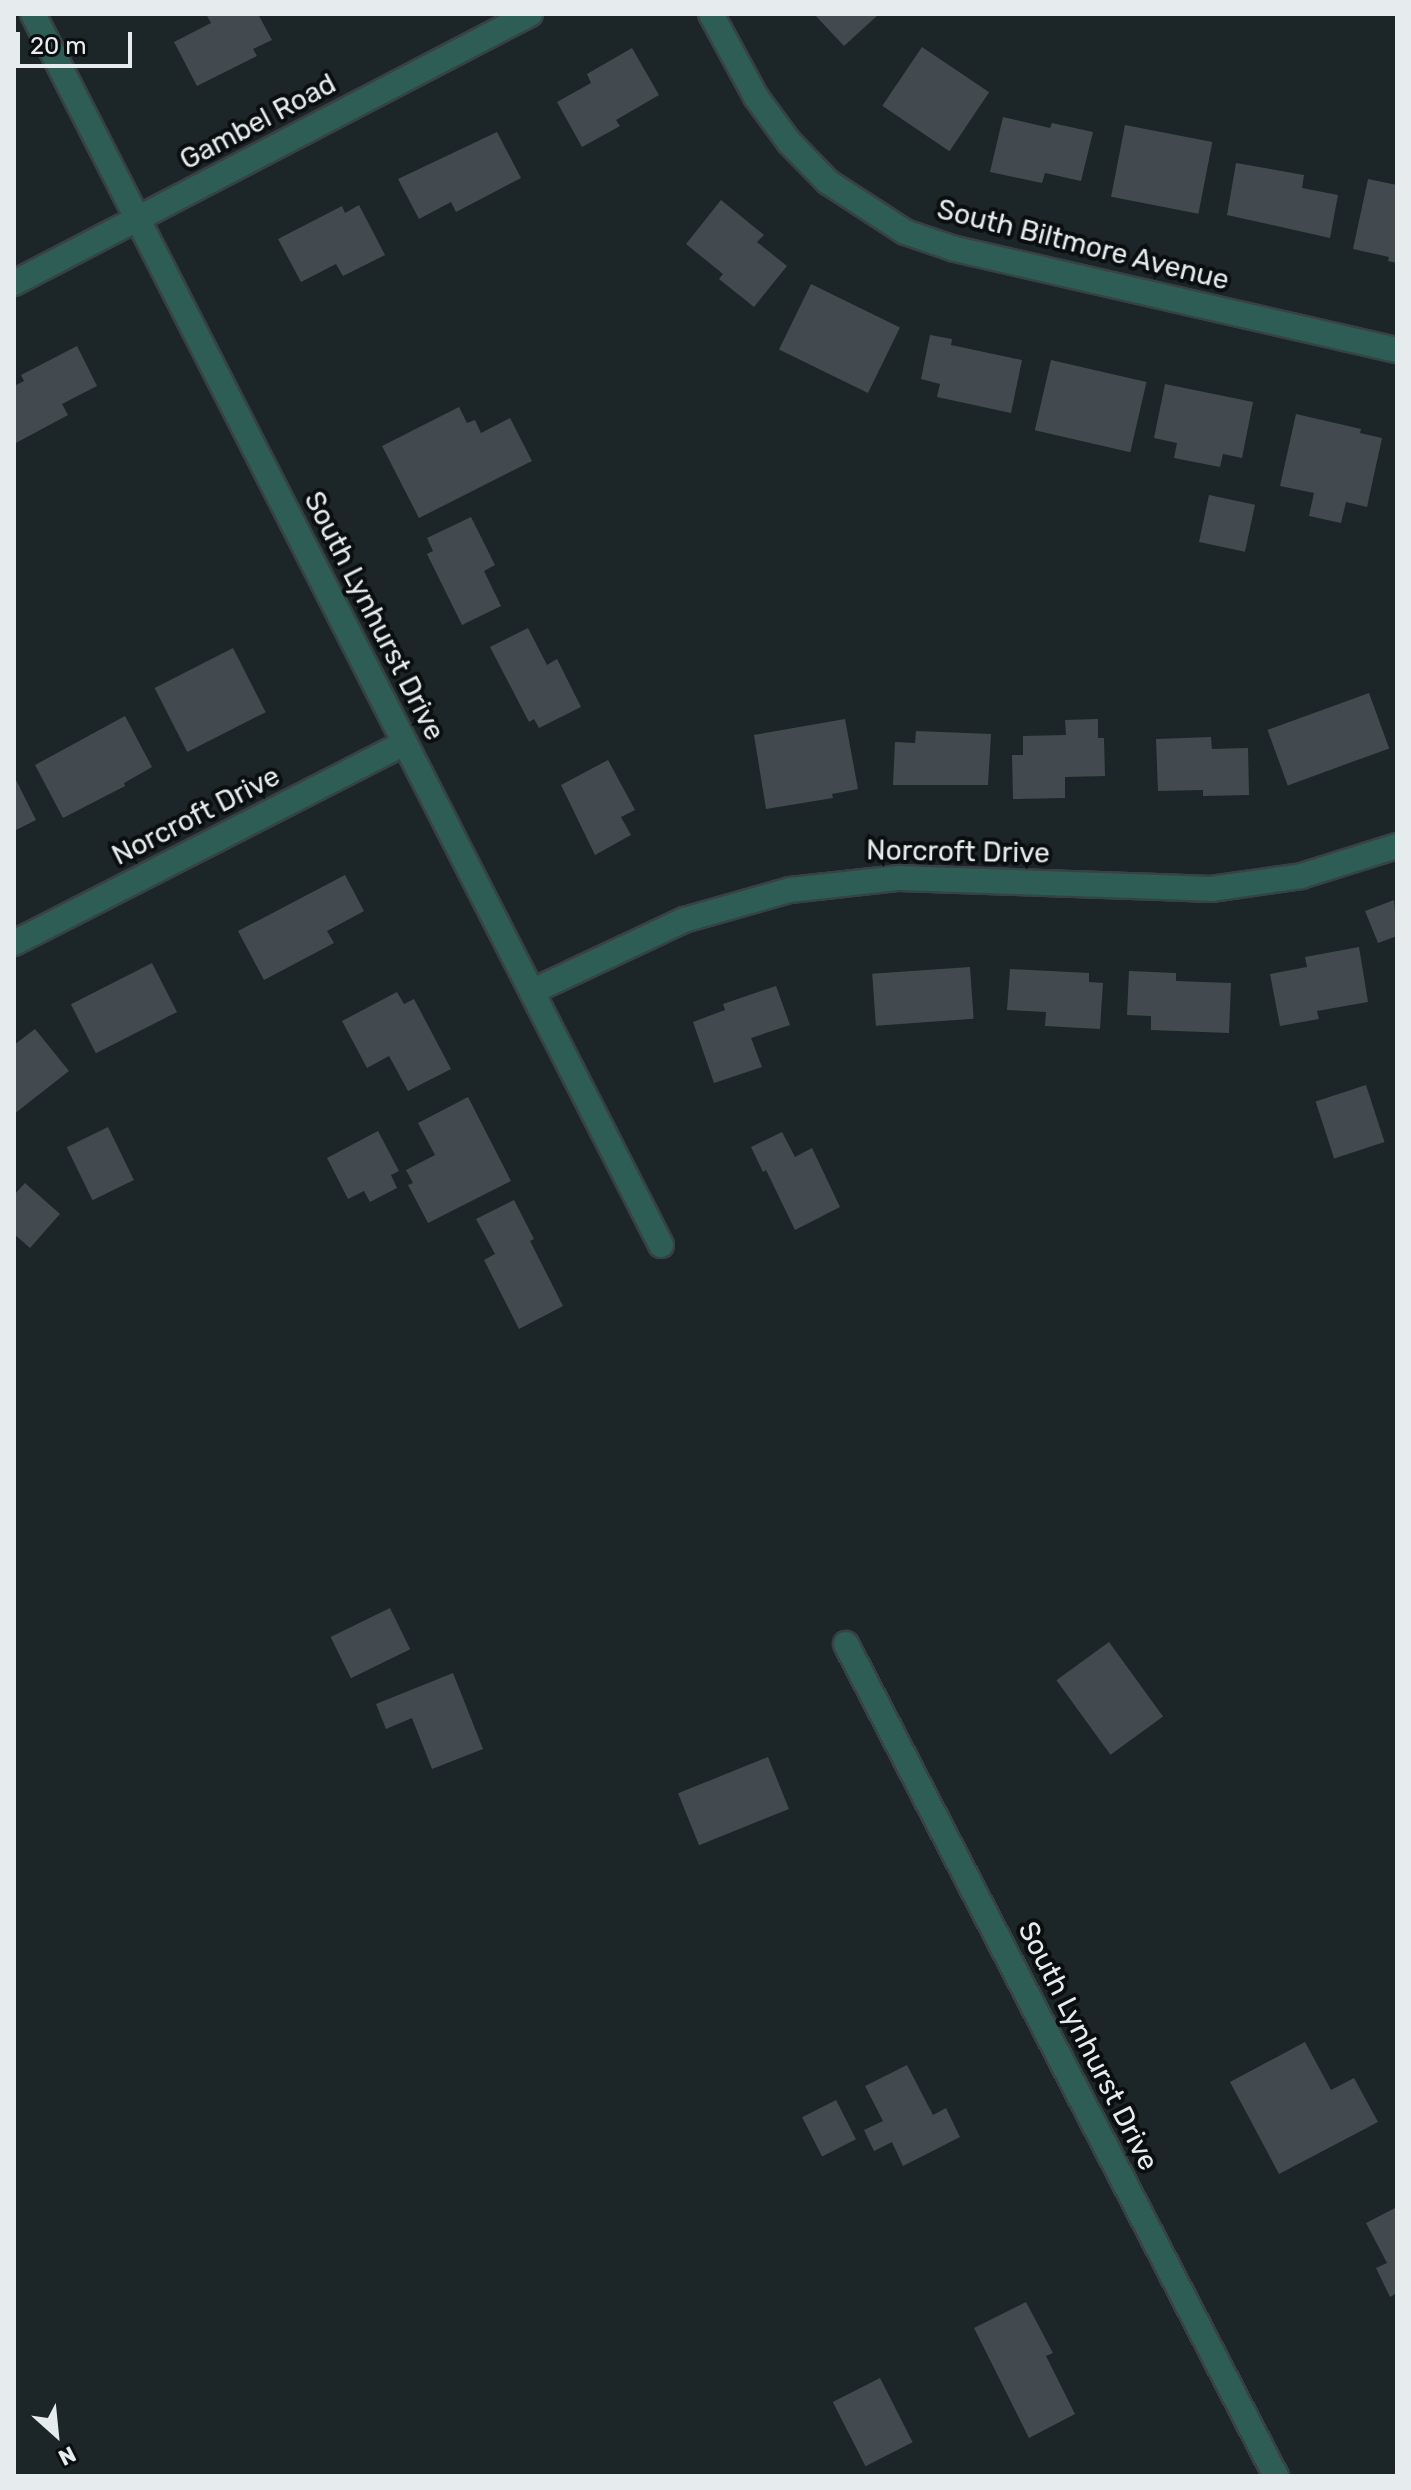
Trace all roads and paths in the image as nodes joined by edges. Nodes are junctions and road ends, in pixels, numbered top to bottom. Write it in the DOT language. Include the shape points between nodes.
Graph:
graph roads {
  1 [pos="33,14"];
  2 [pos="530,14"];
  3 [pos="711,14"];
  4 [pos="137,220"];
  5 [pos="14,283"];
  6 [pos="1397,350"];
  7 [pos="405,743"];
  8 [pos="1397,846"];
  9 [pos="14,943"];
  10 [pos="533,991"];
  11 [pos="661,1245"];
  12 [pos="846,1644"];
  13 [pos="1276,2476"];
  1 -- 4 [label="street, South Lynhurst Drive"];
  2 -- 4 [label="street, Gambel Road"];
  3 -- 6 [label="street, South Biltmore Avenue" via="756,97 789,142 828,182 897,228 955,249"];
  4 -- 5 [label="street, Gambel Road"];
  4 -- 7 [label="street, South Lynhurst Drive"];
  7 -- 9 [label="street, Norcroft Drive"];
  7 -- 10 [label="street, South Lynhurst Drive"];
  8 -- 10 [label="street, Norcroft Drive" via="1301,876 1211,889 899,878 790,890 684,920"];
  10 -- 11 [label="street, South Lynhurst Drive"];
  12 -- 13 [label="street, South Lynhurst Drive"];
}
